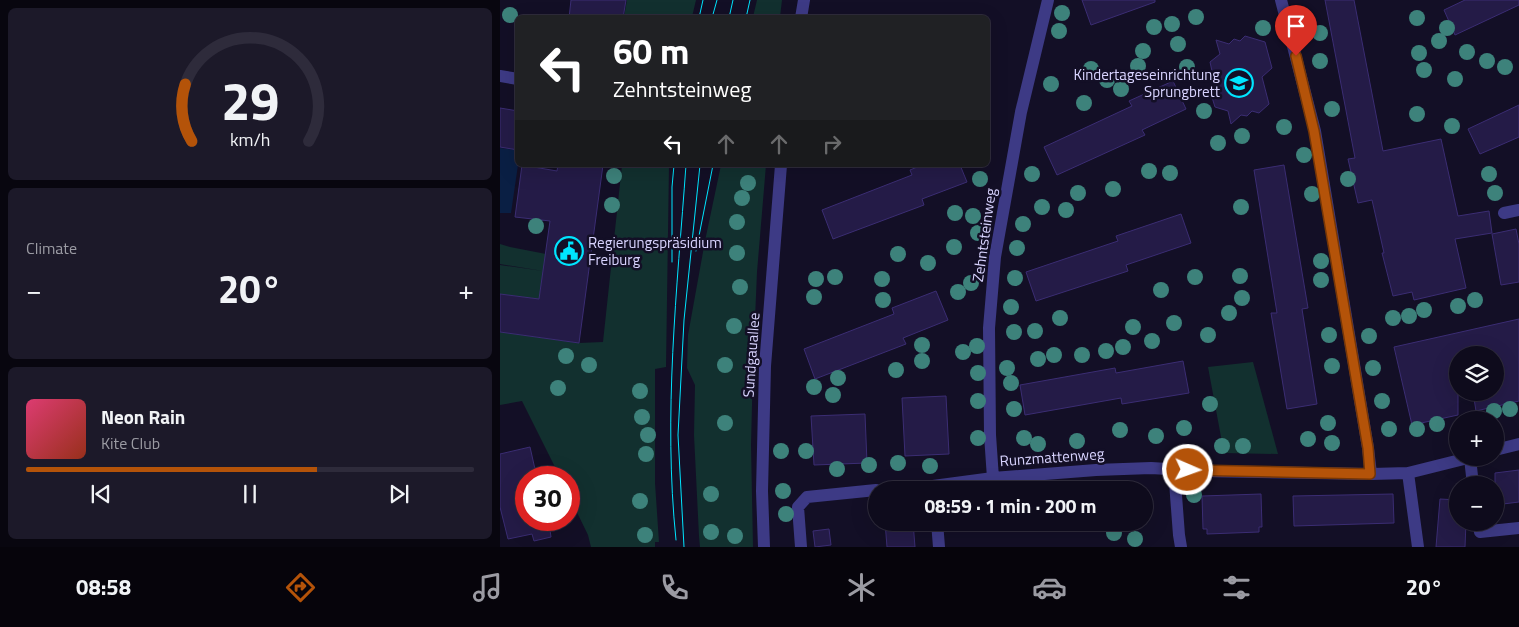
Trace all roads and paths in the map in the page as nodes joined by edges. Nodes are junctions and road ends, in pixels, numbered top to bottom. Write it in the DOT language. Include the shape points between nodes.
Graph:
graph roads {
  1 [pos="804,0"];
  2 [pos="1048,0"];
  3 [pos="1281,0"];
  4 [pos="802,15"];
  5 [pos="500,76"];
  6 [pos="515,78"];
  7 [pos="781,167"];
  8 [pos="1519,210"];
  9 [pos="1504,213"];
  10 [pos="1519,444"];
  11 [pos="1504,448"];
  12 [pos="1449,463"];
  13 [pos="1174,469"];
  14 [pos="1408,473"];
  15 [pos="1370,474"];
  16 [pos="994,478"];
  17 [pos="976,481"];
  18 [pos="868,491"];
  19 [pos="1519,528"];
  20 [pos="1504,530"];
  21 [pos="938,531"];
  22 [pos="764,547"];
  23 [pos="801,547"];
  24 [pos="939,547"];
  25 [pos="1181,547"];
  26 [pos="1418,547"];
  1 -- 4 [label="street"];
  2 -- 16 [label="street, Zehntsteinweg" via="1021,112 995,256 989,328 990,435"];
  3 -- 15 [label="street" via="1314,131"];
  5 -- 6 [label="street"];
  7 -- 22 [label="street, Sundgauallee" via="765,366"];
  8 -- 9 [label="street"];
  10 -- 11 [label="street"];
  12 -- 14 [label="street, Runzmattenweg"];
  13 -- 15 [label="street, Runzmattenweg"];
  13 -- 16 [label="street, Runzmattenweg" via="1096,470"];
  13 -- 25 [label="street"];
  14 -- 15 [label="street, Runzmattenweg"];
  14 -- 26 [label="street"];
  16 -- 17 [label="street, Runzmattenweg"];
  18 -- 23 [label="street" via="807,497 798,508"];
  19 -- 20 [label="street"];
  21 -- 24 [label="street"];
}
